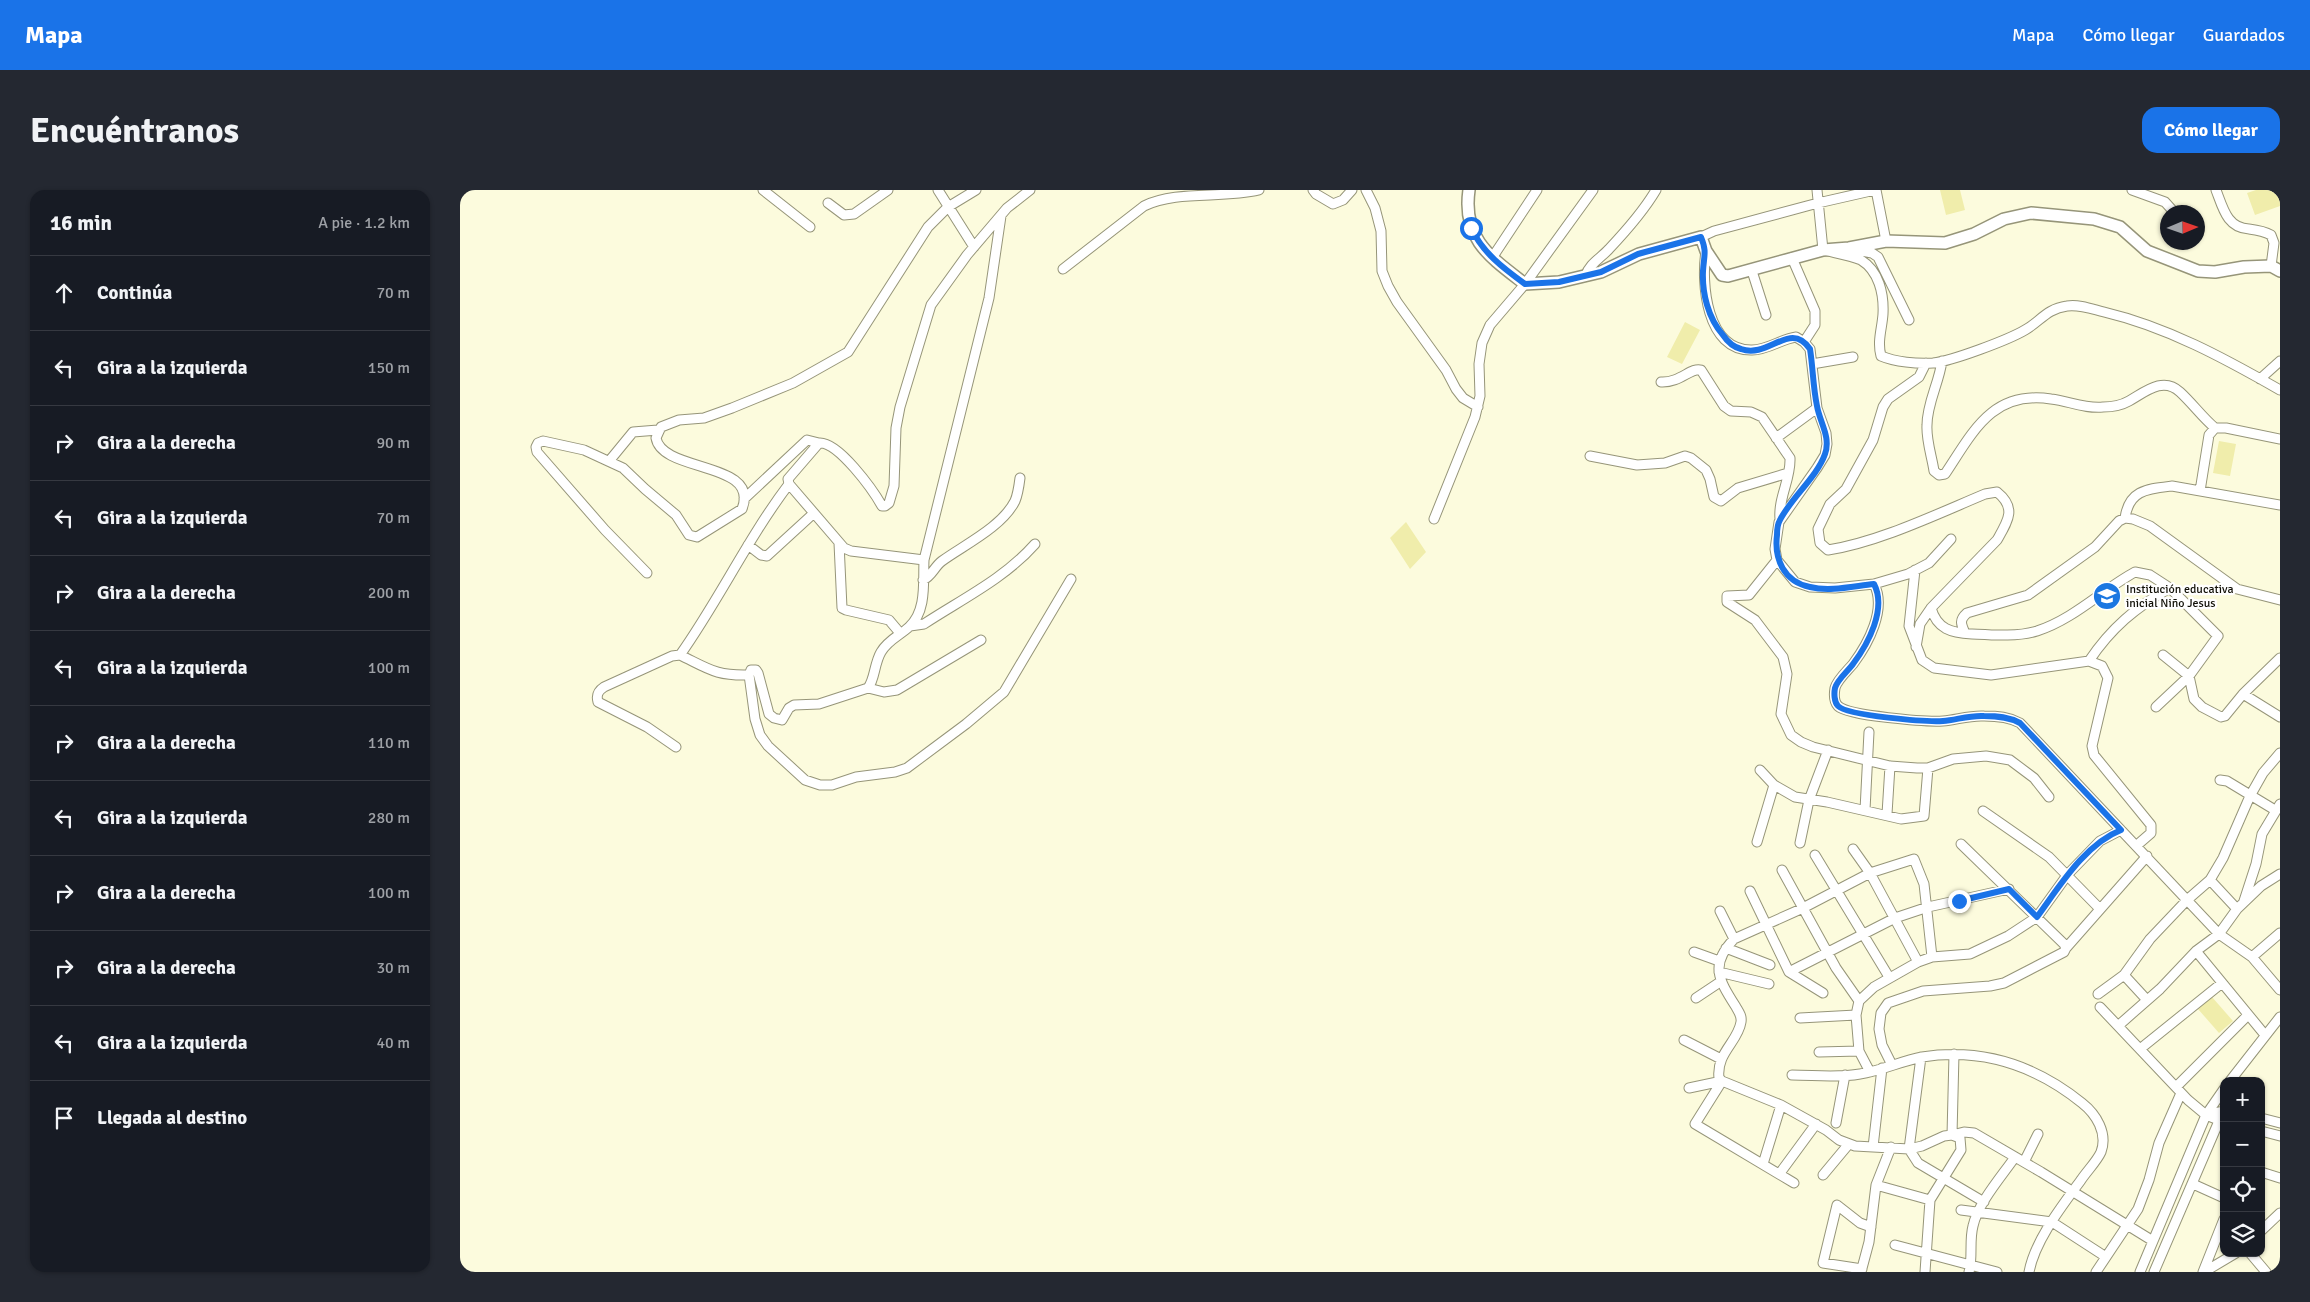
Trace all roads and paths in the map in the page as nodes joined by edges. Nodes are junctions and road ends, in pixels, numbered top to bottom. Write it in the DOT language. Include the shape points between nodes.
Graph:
graph roads {
  1 [pos="763,190"];
  2 [pos="888,190"];
  3 [pos="938,190"];
  4 [pos="976,190"];
  5 [pos="1030,190"];
  6 [pos="1259,190"];
  7 [pos="1313,190"];
  8 [pos="1352,190"];
  9 [pos="1366,190"];
  10 [pos="1469,190"];
  11 [pos="1537,190"];
  12 [pos="1593,190"];
  13 [pos="1656,190"];
  14 [pos="1817,190"];
  15 [pos="1875,190"];
  16 [pos="2132,190"];
  17 [pos="2216,190"];
  18 [pos="1860,192"];
  19 [pos="828,203"];
  20 [pos="1818,203"];
  21 [pos="2168,205"];
  22 [pos="948,207"];
  23 [pos="1001,216"];
  24 [pos="810,227"];
  25 [pos="1701,237"];
  26 [pos="1886,241"];
  27 [pos="974,247"];
  28 [pos="1849,248"];
  29 [pos="1823,250"];
  30 [pos="1706,251"];
  31 [pos="1492,258"];
  32 [pos="1792,258"];
  33 [pos="1063,269"];
  34 [pos="2276,269"];
  35 [pos="1752,271"];
  36 [pos="1586,275"];
  37 [pos="1525,284"];
  38 [pos="1766,315"];
  39 [pos="1910,320"];
  40 [pos="1804,342"];
  41 [pos="1853,357"];
  42 [pos="1942,361"];
  43 [pos="2280,361"];
  44 [pos="1926,363"];
  45 [pos="1812,364"];
  46 [pos="2260,379"];
  47 [pos="1661,382"];
  48 [pos="2280,390"];
  49 [pos="1478,407"];
  50 [pos="1817,408"];
  51 [pos="2215,428"];
  52 [pos="658,430"];
  53 [pos="1776,438"];
  54 [pos="2280,439"];
  55 [pos="819,442"];
  56 [pos="1590,456"];
  57 [pos="610,460"];
  58 [pos="1788,473"];
  59 [pos="1020,478"];
  60 [pos="789,484"];
  61 [pos="2200,491"];
  62 [pos="744,499"];
  63 [pos="2280,505"];
  64 [pos="814,513"];
  65 [pos="2125,518"];
  66 [pos="1434,519"];
  67 [pos="1780,520"];
  68 [pos="1951,540"];
  69 [pos="839,543"];
  70 [pos="1035,544"];
  71 [pos="748,545"];
  72 [pos="924,560"];
  73 [pos="1777,560"];
  74 [pos="1915,570"];
  75 [pos="647,573"];
  76 [pos="1071,579"];
  77 [pos="923,580"];
  78 [pos="1874,584"];
  79 [pos="2170,588"];
  80 [pos="2280,600"];
  81 [pos="1930,608"];
  82 [pos="910,626"];
  83 [pos="900,633"];
  84 [pos="1965,633"];
  85 [pos="980,640"];
  86 [pos="1916,648"];
  87 [pos="680,655"];
  88 [pos="2163,655"];
  89 [pos="2280,659"];
  90 [pos="2089,661"];
  91 [pos="2280,670"];
  92 [pos="749,675"];
  93 [pos="2189,676"];
  94 [pos="868,688"];
  95 [pos="2243,694"];
  96 [pos="2156,707"];
  97 [pos="2280,718"];
  98 [pos="1869,732"];
  99 [pos="676,747"];
  100 [pos="1828,750"];
  101 [pos="2280,753"];
  102 [pos="1868,760"];
  103 [pos="1890,766"];
  104 [pos="1928,768"];
  105 [pos="1760,770"];
  106 [pos="2220,780"];
  107 [pos="1774,785"];
  108 [pos="2250,796"];
  109 [pos="2048,798"];
  110 [pos="1809,800"];
  111 [pos="2278,807"];
  112 [pos="1865,810"];
  113 [pos="1983,811"];
  114 [pos="1886,814"];
  115 [pos="2121,830"];
  116 [pos="1757,842"];
  117 [pos="1800,843"];
  118 [pos="1961,844"];
  119 [pos="2136,846"];
  120 [pos="1853,849"];
  121 [pos="1815,855"];
  122 [pos="2147,856"];
  123 [pos="1782,870"];
  124 [pos="1870,873"];
  125 [pos="2068,874"];
  126 [pos="2280,874"];
  127 [pos="2210,880"];
  128 [pos="2009,889"];
  129 [pos="1836,890"];
  130 [pos="1750,891"];
  131 [pos="2187,900"];
  132 [pos="2244,902"];
  133 [pos="1928,907"];
  134 [pos="1802,909"];
  135 [pos="2100,909"];
  136 [pos="2237,909"];
  137 [pos="1720,911"];
  138 [pos="2037,917"];
  139 [pos="1895,918"];
  140 [pos="1766,926"];
  141 [pos="2280,933"];
  142 [pos="2219,934"];
  143 [pos="1863,935"];
  144 [pos="1734,939"];
  145 [pos="1726,948"];
  146 [pos="2066,948"];
  147 [pos="2196,951"];
  148 [pos="1694,952"];
  149 [pos="1828,953"];
  150 [pos="1932,957"];
  151 [pos="2252,957"];
  152 [pos="1719,961"];
  153 [pos="1918,962"];
  154 [pos="1770,965"];
  155 [pos="1719,972"];
  156 [pos="1789,972"];
  157 [pos="2124,975"];
  158 [pos="1889,977"];
  159 [pos="1720,982"];
  160 [pos="2222,983"];
  161 [pos="1768,984"];
  162 [pos="2280,990"];
  163 [pos="1823,993"];
  164 [pos="2098,994"];
  165 [pos="1696,998"];
  166 [pos="2147,1000"];
  167 [pos="1859,1002"];
  168 [pos="2100,1007"];
  169 [pos="2248,1014"];
  170 [pos="1856,1015"];
  171 [pos="2280,1017"];
  172 [pos="1800,1018"];
  173 [pos="2119,1026"];
  174 [pos="2265,1035"];
  175 [pos="1684,1040"];
  176 [pos="2140,1049"];
  177 [pos="1819,1052"];
  178 [pos="1859,1052"];
  179 [pos="1954,1054"];
  180 [pos="1921,1057"];
  181 [pos="1721,1059"];
  182 [pos="1887,1067"];
  183 [pos="1870,1072"];
  184 [pos="1792,1075"];
  185 [pos="1845,1075"];
  186 [pos="2233,1077"];
  187 [pos="1722,1081"];
  188 [pos="1689,1088"];
  189 [pos="2179,1090"];
  190 [pos="2220,1096"];
  191 [pos="1781,1105"];
  192 [pos="2220,1112"];
  193 [pos="2206,1115"];
  194 [pos="2265,1119"];
  195 [pos="2220,1120"];
  196 [pos="2222,1122"];
  197 [pos="1836,1123"];
  198 [pos="2280,1123"];
  199 [pos="1816,1124"];
  200 [pos="2265,1132"];
  201 [pos="2038,1134"];
  202 [pos="1952,1135"];
  203 [pos="2280,1136"];
  204 [pos="1848,1145"];
  205 [pos="1873,1147"];
  206 [pos="1891,1147"];
  207 [pos="1909,1149"];
  208 [pos="2016,1157"];
  209 [pos="2024,1162"];
  210 [pos="1763,1164"];
  211 [pos="1780,1173"];
  212 [pos="2265,1173"];
  213 [pos="1823,1175"];
  214 [pos="1943,1178"];
  215 [pos="2280,1178"];
  216 [pos="1794,1183"];
  217 [pos="2193,1184"];
  218 [pos="1876,1185"];
  219 [pos="2073,1191"];
  220 [pos="2220,1196"];
  221 [pos="1930,1200"];
  222 [pos="1984,1202"];
  223 [pos="1961,1210"];
  224 [pos="1978,1212"];
  225 [pos="2280,1213"];
  226 [pos="2052,1222"];
  227 [pos="2127,1225"];
  228 [pos="1871,1227"];
  229 [pos="2265,1227"];
  230 [pos="2220,1230"];
  231 [pos="2153,1241"];
  232 [pos="1894,1245"];
  233 [pos="1926,1254"];
  234 [pos="2106,1257"];
  235 [pos="2229,1257"];
  236 [pos="2253,1257"];
  237 [pos="1970,1269"];
  238 [pos="1862,1271"];
  239 [pos="1925,1272"];
  240 [pos="1997,1272"];
  241 [pos="2029,1272"];
  242 [pos="2096,1272"];
  243 [pos="2140,1272"];
  244 [pos="2154,1272"];
  245 [pos="2204,1272"];
  246 [pos="2266,1272"];
  1 -- 24 [label="street"];
  2 -- 19 [label="street" via="854,214 844,215"];
  3 -- 22 [label="street"];
  4 -- 22 [label="street"];
  5 -- 23 [label="street"];
  6 -- 33 [label="street" via="1156,200"];
  7 -- 8 [label="street" via="1332,204 1343,200"];
  9 -- 49 [label="street" via="1381,231 1382,271 1396,302 1463,398"];
  10 -- 31 [label="street" via="1471,228"];
  11 -- 31 [label="street"];
  12 -- 37 [label="street"];
  13 -- 36 [label="street" via="1647,206"];
  14 -- 20 [label="street"];
  15 -- 18 [label="street"];
  15 -- 26 [label="street"];
  16 -- 21 [label="street"];
  17 -- 34 [label="street" via="2229,221 2236,227 2271,235"];
  18 -- 20 [label="street"];
  20 -- 25 [label="street"];
  20 -- 29 [label="street"];
  22 -- 27 [label="street"];
  22 -- 52 [label="street" via="928,228 848,352 793,383 704,418 678,420"];
  23 -- 27 [label="street"];
  23 -- 72 [label="street" via="989,298"];
  25 -- 30 [label="street"];
  25 -- 36 [label="street" via="1638,254 1601,272"];
  26 -- 28 [label="street"];
  26 -- 34 [label="street" via="1944,243 1974,234 2004,219 2031,213 2094,219 2120,227 2147,251 2198,271 2244,267"];
  27 -- 55 [label="street" via="930,305 900,407 894,486 889,503 882,506 856,470 835,449"];
  28 -- 29 [label="street"];
  28 -- 39 [label="street" via="1878,257"];
  29 -- 32 [label="street"];
  29 -- 44 [label="street" via="1860,260 1875,274 1882,290 1883,314 1878,345 1881,356 1889,360"];
  30 -- 35 [label="street" via="1722,275"];
  30 -- 40 [label="street" via="1703,272 1708,309 1718,330 1729,342 1740,349 1754,351 1789,338 1796,337"];
  31 -- 37 [label="street"];
  32 -- 35 [label="street"];
  32 -- 40 [label="street" via="1815,311 1814,325"];
  35 -- 38 [label="street"];
  36 -- 37 [label="street" via="1559,282"];
  37 -- 49 [label="street" via="1490,325 1482,343 1478,364"];
  40 -- 45 [label="street" via="1810,349"];
  41 -- 45 [label="street"];
  42 -- 44 [label="street"];
  42 -- 46 [label="street" via="2026,330 2047,312 2078,306 2127,318 2200,346"];
  42 -- 51 [label="street" via="1926,427 1934,471 1939,475 1945,474 1977,425 1988,414 2017,400 2046,398 2084,407 2103,407 2123,403 2147,389 2163,385 2180,391"];
  43 -- 46 [label="street"];
  44 -- 81 [label="street" via="1919,377 1883,407 1873,440 1846,489 1830,504 1818,529 1820,543 1828,550 1840,548 1997,492 2007,500 2010,512 2005,527 1997,540"];
  45 -- 50 [label="street"];
  46 -- 48 [label="street"];
  47 -- 53 [label="street" via="1680,380 1696,369 1701,370 1724,406 1731,411 1758,413"];
  49 -- 66 [label="street"];
  50 -- 53 [label="street"];
  50 -- 67 [label="street" via="1826,433 1825,455"];
  51 -- 54 [label="street"];
  51 -- 61 [label="street" via="2209,435"];
  52 -- 57 [label="street" via="633,432"];
  52 -- 62 [label="street" via="656,438 660,448 734,480 743,489"];
  53 -- 58 [label="street" via="1790,458"];
  55 -- 60 [label="street" via="790,476"];
  55 -- 62 [label="street" via="807,440"];
  56 -- 58 [label="street" via="1637,465 1665,463 1685,456 1691,458 1706,470 1718,501 1738,488"];
  57 -- 62 [label="street" via="676,515 691,537 697,537 742,509"];
  57 -- 75 [label="street" via="584,450 543,442 536,448 563,484"];
  58 -- 67 [label="street" via="1779,507"];
  59 -- 77 [label="street" via="1010,509 981,536 942,561"];
  60 -- 64 [label="street"];
  60 -- 71 [label="street"];
  61 -- 63 [label="street"];
  61 -- 65 [label="street" via="2172,486 2147,490 2135,495"];
  64 -- 69 [label="street"];
  64 -- 71 [label="street" via="767,556"];
  65 -- 80 [label="street" via="2150,526 2237,589"];
  65 -- 84 [label="street" via="2095,547 2028,595 1967,613 1960,622"];
  67 -- 73 [label="street" via="1775,549"];
  68 -- 74 [label="street" via="1928,563"];
  69 -- 72 [label="street" via="851,551"];
  69 -- 83 [label="street" via="842,608 889,620"];
  70 -- 82 [label="street" via="994,580 924,624"];
  71 -- 87 [label="street" via="712,609"];
  72 -- 77 [label="street"];
  73 -- 78 [label="street" via="1795,582 1810,587"];
  73 -- 100 [label="street" via="1749,595 1727,596 1726,602 1755,620 1783,658 1787,674 1781,714 1791,735 1801,742"];
  74 -- 78 [label="street"];
  74 -- 86 [label="street" via="1909,626"];
  76 -- 92 [label="street" via="1004,692 959,730 907,768 895,772 856,777 826,786 805,780 760,735"];
  77 -- 82 [label="street" via="921,606"];
  78 -- 115 [label="street" via="1879,608 1862,652 1835,687 1834,699 1838,706 1849,712 1922,722 1982,716 2010,718 2020,723"];
  79 -- 84 [label="street" via="2150,575 2135,572 2074,613 2036,631"];
  79 -- 90 [label="street" via="2147,600 2105,637"];
  79 -- 93 [label="street" via="2218,636"];
  81 -- 84 [label="street" via="1934,621 1942,627"];
  81 -- 86 [label="street" via="1920,624"];
  82 -- 83 [label="street"];
  83 -- 94 [label="street" via="880,653"];
  85 -- 94 [label="street" via="897,690 884,692"];
  86 -- 90 [label="street" via="1922,660 1934,668 1991,675"];
  87 -- 92 [label="street" via="714,673"];
  87 -- 99 [label="street" via="604,687 596,696 598,702 647,727"];
  88 -- 93 [label="street"];
  89 -- 91 [label="street"];
  89 -- 95 [label="street"];
  90 -- 119 [label="street" via="2102,666 2108,678 2092,746 2094,755 2151,825 2151,833"];
  92 -- 94 [label="street" via="751,670 757,671 766,710 779,720 794,705 819,704"];
  93 -- 95 [label="street" via="2194,699 2220,717 2225,716"];
  93 -- 96 [label="street"];
  95 -- 97 [label="street"];
  98 -- 102 [label="street"];
  100 -- 102 [label="street"];
  100 -- 110 [label="street"];
  101 -- 108 [label="street"];
  102 -- 103 [label="street"];
  102 -- 112 [label="street"];
  103 -- 104 [label="street"];
  103 -- 114 [label="street"];
  104 -- 109 [label="street" via="1953,759 1986,756 2010,760 2034,778"];
  104 -- 114 [label="street" via="1924,816 1901,819"];
  105 -- 107 [label="street"];
  106 -- 108 [label="street" via="2228,781"];
  107 -- 110 [label="street" via="1795,797"];
  107 -- 116 [label="street"];
  108 -- 111 [label="street"];
  108 -- 127 [label="street"];
  110 -- 112 [label="street"];
  110 -- 117 [label="street"];
  111 -- 132 [label="street" via="2262,834"];
  112 -- 114 [label="street"];
  113 -- 125 [label="street"];
  115 -- 119 [label="street"];
  115 -- 125 [label="street" via="2100,841"];
  118 -- 128 [label="street"];
  119 -- 122 [label="street"];
  120 -- 124 [label="street"];
  121 -- 129 [label="street"];
  122 -- 131 [label="street"];
  122 -- 135 [label="street"];
  123 -- 134 [label="street"];
  124 -- 129 [label="street"];
  124 -- 133 [label="street" via="1914,858"];
  124 -- 139 [label="street"];
  125 -- 135 [label="street"];
  125 -- 138 [label="street"];
  126 -- 132 [label="street"];
  127 -- 131 [label="street"];
  127 -- 136 [label="street"];
  128 -- 133 [label="street"];
  128 -- 138 [label="street"];
  129 -- 134 [label="street"];
  129 -- 143 [label="street"];
  130 -- 140 [label="street"];
  131 -- 142 [label="street"];
  131 -- 157 [label="street" via="2150,939"];
  132 -- 136 [label="street"];
  133 -- 139 [label="street"];
  133 -- 150 [label="street"];
  134 -- 140 [label="street"];
  134 -- 149 [label="street"];
  135 -- 146 [label="street"];
  136 -- 142 [label="street"];
  137 -- 144 [label="street"];
  138 -- 146 [label="street"];
  138 -- 150 [label="street" via="2008,936 1970,954"];
  139 -- 143 [label="street"];
  139 -- 153 [label="street"];
  140 -- 144 [label="street"];
  140 -- 156 [label="street"];
  141 -- 151 [label="street"];
  142 -- 147 [label="street"];
  142 -- 151 [label="street"];
  143 -- 149 [label="street"];
  143 -- 158 [label="street"];
  144 -- 145 [label="street"];
  145 -- 152 [label="street"];
  145 -- 154 [label="street"];
  146 -- 182 [label="street" via="2064,952 2004,983 1923,991 1888,1003 1881,1013 1879,1029"];
  147 -- 160 [label="street"];
  147 -- 166 [label="street"];
  148 -- 152 [label="street"];
  149 -- 156 [label="street"];
  149 -- 167 [label="street"];
  150 -- 153 [label="street"];
  151 -- 162 [label="street"];
  152 -- 155 [label="street"];
  153 -- 158 [label="street"];
  155 -- 159 [label="street"];
  155 -- 161 [label="street"];
  156 -- 163 [label="street"];
  157 -- 164 [label="street"];
  157 -- 166 [label="street"];
  158 -- 167 [label="street"];
  159 -- 165 [label="street"];
  159 -- 181 [label="street" via="1740,1014 1741,1022"];
  160 -- 169 [label="street"];
  160 -- 176 [label="street"];
  166 -- 173 [label="street"];
  167 -- 170 [label="street"];
  168 -- 173 [label="street"];
  169 -- 174 [label="street"];
  169 -- 189 [label="street"];
  170 -- 172 [label="street"];
  170 -- 178 [label="street"];
  171 -- 174 [label="street"];
  173 -- 176 [label="street"];
  174 -- 186 [label="street"];
  175 -- 181 [label="street"];
  176 -- 189 [label="street"];
  177 -- 178 [label="street"];
  178 -- 183 [label="street"];
  179 -- 180 [label="street"];
  179 -- 202 [label="street"];
  179 -- 219 [label="street" via="2011,1062 2068,1093 2092,1111 2103,1135 2101,1152"];
  180 -- 182 [label="street"];
  180 -- 207 [label="street"];
  181 -- 187 [label="street" via="1718,1071"];
  182 -- 183 [label="street"];
  182 -- 205 [label="street"];
  183 -- 185 [label="street"];
  184 -- 185 [label="street"];
  185 -- 197 [label="street"];
  187 -- 188 [label="street"];
  187 -- 191 [label="street"];
  187 -- 210 [label="street" via="1695,1124"];
  189 -- 193 [label="street"];
  189 -- 227 [label="street" via="2138,1209"];
  190 -- 193 [label="street"];
  191 -- 199 [label="street"];
  191 -- 210 [label="street"];
  192 -- 193 [label="street"];
  193 -- 195 [label="street"];
  193 -- 231 [label="street"];
  194 -- 198 [label="street"];
  196 -- 217 [label="street"];
  199 -- 204 [label="street"];
  199 -- 211 [label="street"];
  200 -- 203 [label="street"];
  201 -- 209 [label="street"];
  202 -- 207 [label="street"];
  202 -- 208 [label="street" via="1974,1133"];
  202 -- 214 [label="street" via="1960,1138 1961,1150"];
  204 -- 205 [label="street"];
  204 -- 213 [label="street"];
  205 -- 206 [label="street"];
  206 -- 207 [label="street"];
  206 -- 218 [label="street"];
  207 -- 214 [label="street" via="1918,1162"];
  208 -- 209 [label="street"];
  208 -- 222 [label="street"];
  209 -- 219 [label="street"];
  210 -- 211 [label="street"];
  211 -- 216 [label="street"];
  212 -- 215 [label="street"];
  214 -- 221 [label="street"];
  214 -- 222 [label="street"];
  217 -- 220 [label="street"];
  217 -- 244 [label="street"];
  218 -- 221 [label="street"];
  218 -- 228 [label="street"];
  219 -- 226 [label="street"];
  219 -- 227 [label="street"];
  221 -- 233 [label="street"];
  222 -- 224 [label="street"];
  223 -- 224 [label="street"];
  224 -- 226 [label="street"];
  224 -- 237 [label="street" via="1973,1226"];
  225 -- 229 [label="street"];
  226 -- 234 [label="street"];
  226 -- 241 [label="street"];
  227 -- 231 [label="street"];
  227 -- 234 [label="street"];
  228 -- 238 [label="street"];
  228 -- 238 [label="street" via="1860,1223 1837,1205 1823,1264"];
  230 -- 245 [label="street"];
  231 -- 243 [label="street"];
  232 -- 233 [label="street"];
  233 -- 237 [label="street"];
  233 -- 239 [label="street"];
  234 -- 242 [label="street"];
  235 -- 245 [label="street"];
  236 -- 246 [label="street"];
  237 -- 240 [label="street"];
}
